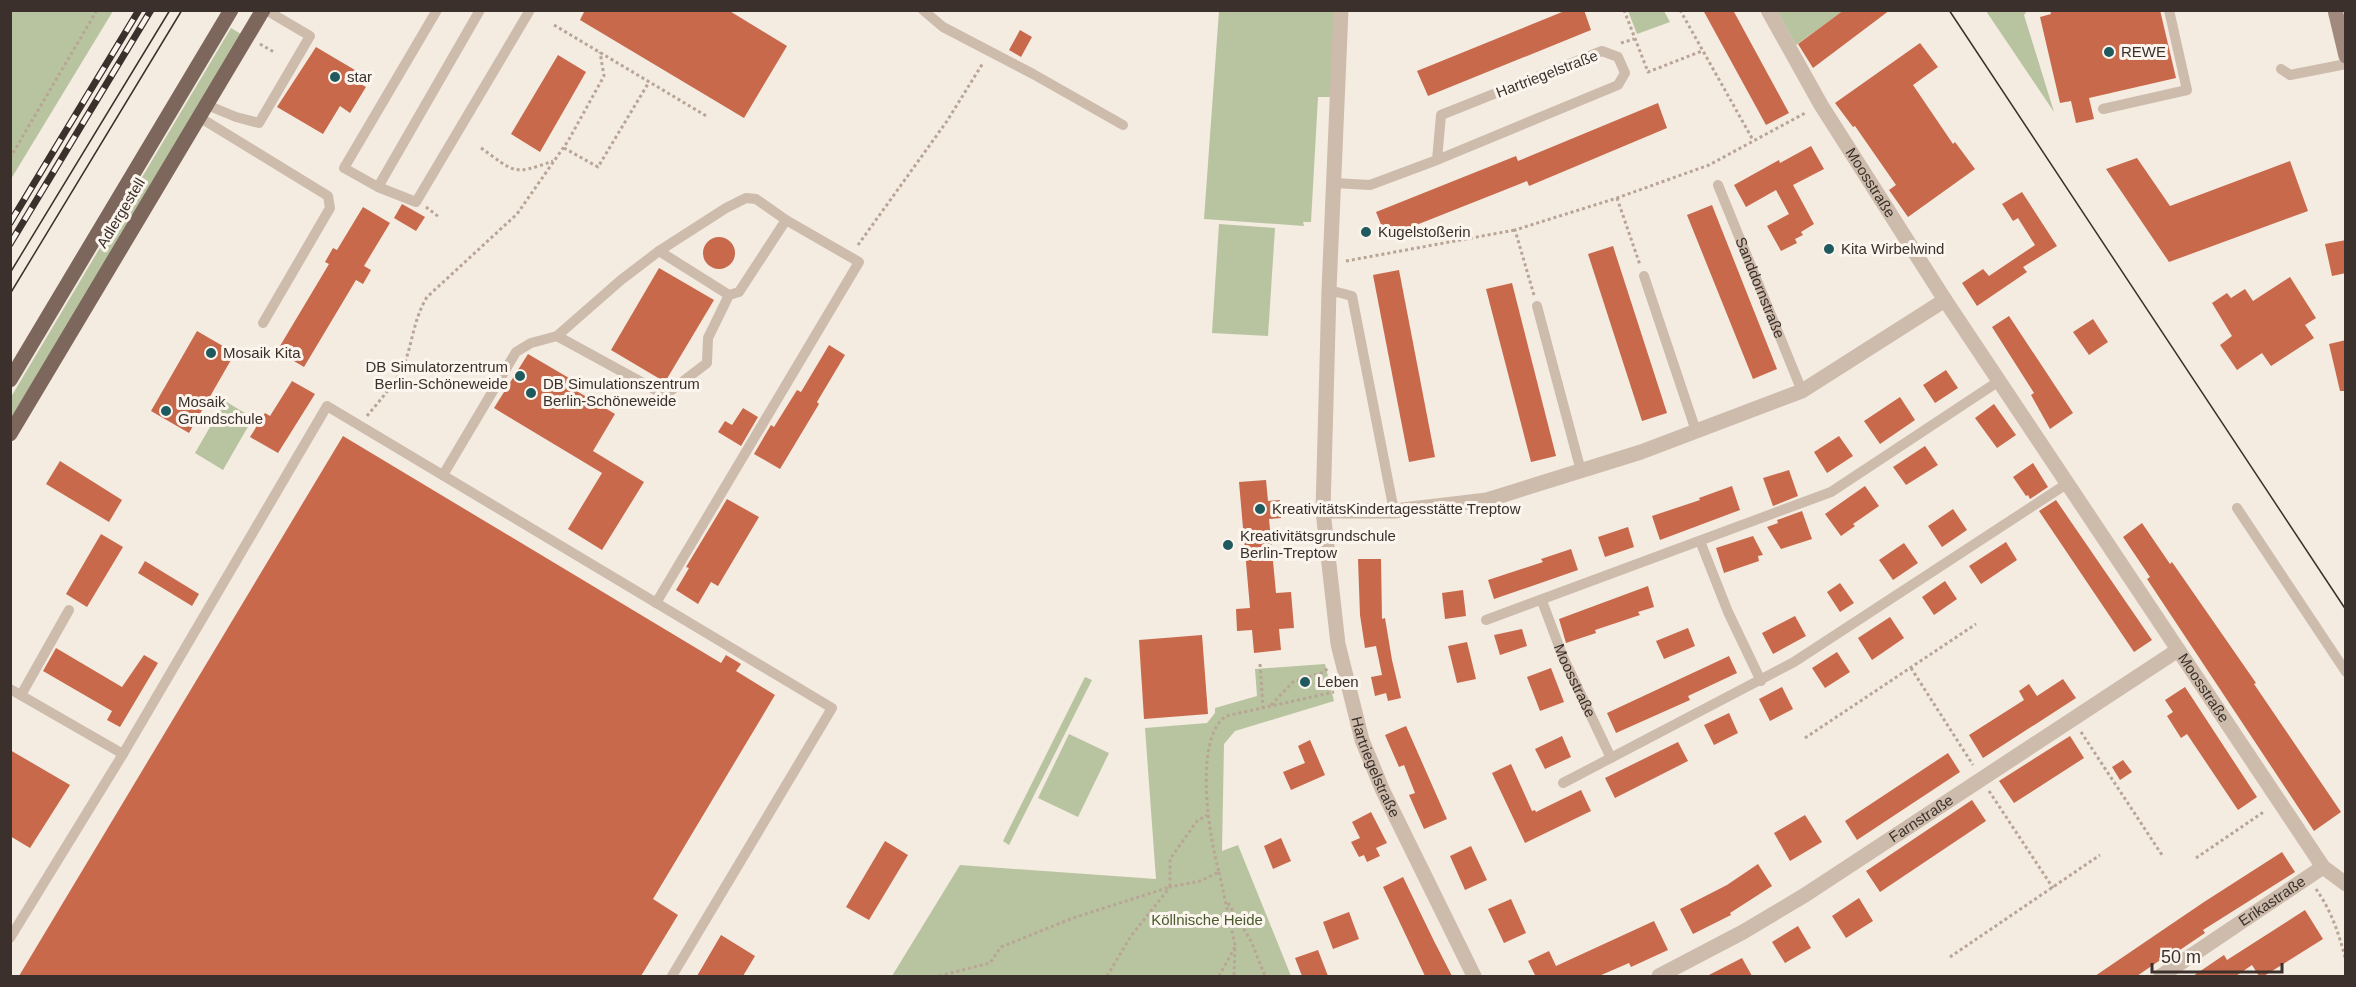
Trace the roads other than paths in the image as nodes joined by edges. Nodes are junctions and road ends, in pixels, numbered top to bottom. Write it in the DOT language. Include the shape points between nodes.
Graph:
graph roads {
  1 [pos="231,10"];
  2 [pos="265,10"];
  3 [pos="437,10"];
  4 [pos="480,10"];
  5 [pos="530,10"];
  6 [pos="923,10"];
  7 [pos="1341,10"];
  8 [pos="1768,10"];
  9 [pos="2169,10"];
  10 [pos="2335,10"];
  11 [pos="2342,27"];
  12 [pos="2346,56"];
  13 [pos="2346,64"];
  14 [pos="2281,69"];
  15 [pos="2103,109"];
  16 [pos="203,111"];
  17 [pos="1123,125"];
  18 [pos="1437,160"];
  19 [pos="1334,183"];
  20 [pos="1718,186"];
  21 [pos="378,187"];
  22 [pos="786,220"];
  23 [pos="659,251"];
  24 [pos="1644,276"];
  25 [pos="1329,290"];
  26 [pos="729,295"];
  27 [pos="1945,300"];
  28 [pos="1537,306"];
  29 [pos="263,323"];
  30 [pos="557,336"];
  31 [pos="10,380"];
  32 [pos="1999,381"];
  33 [pos="1802,391"];
  34 [pos="1696,431"];
  35 [pos="10,434"];
  36 [pos="1581,471"];
  37 [pos="443,475"];
  38 [pos="2068,483"];
  39 [pos="2237,508"];
  40 [pos="1323,511"];
  41 [pos="1394,512"];
  42 [pos="1700,541"];
  43 [pos="1542,601"];
  44 [pos="656,603"];
  45 [pos="69,610"];
  46 [pos="1486,620"];
  47 [pos="2178,650"];
  48 [pos="2346,672"];
  49 [pos="1761,681"];
  50 [pos="16,692"];
  51 [pos="123,754"];
  52 [pos="1611,758"];
  53 [pos="1563,783"];
  54 [pos="2324,867"];
  55 [pos="2346,884"];
  56 [pos="10,938"];
  57 [pos="672,976"];
  58 [pos="1474,976"];
  59 [pos="1659,976"];
  60 [pos="2161,976"];
  1 -- 31 [label="main road, Adlergestell"];
  2 -- 16 [label="main road, Adlergestell"];
  2 -- 16 [label="lane" via="310,36 259,123"];
  3 -- 21 [label="lane" via="344,168"];
  4 -- 21 [label="lane"];
  5 -- 21 [label="lane" via="416,202"];
  6 -- 17 [label="lane" via="943,27"];
  7 -- 19 [label="street, Hartriegelstraße"];
  8 -- 27 [label="street, Moosstraße" via="1821,105"];
  9 -- 15 [label="lane" via="2187,90"];
  10 -- 11 [label="main road"];
  11 -- 12 [label="main road"];
  13 -- 14 [label="lane" via="2290,75"];
  16 -- 29 [label="lane" via="328,196 330,208"];
  16 -- 35 [label="main road, Adlergestell"];
  18 -- 18 [label="lane, Hartriegelstraße" via="1618,85 1625,73 1618,57 1602,51 1441,115"];
  18 -- 19 [label="lane, Hartriegelstraße" via="1370,185"];
  19 -- 25 [label="street, Hartriegelstraße"];
  20 -- 33 [label="lane, Sanddornstraße"];
  22 -- 23 [label="lane" via="756,199 746,198"];
  22 -- 26 [label="lane" via="740,292"];
  22 -- 44 [label="lane" via="859,262"];
  23 -- 26 [label="lane"];
  23 -- 30 [label="lane"];
  24 -- 34 [label="lane"];
  25 -- 40 [label="street, Hartriegelstraße"];
  25 -- 41 [label="lane" via="1352,297"];
  26 -- 30 [label="lane" via="708,338 707,363 665,395"];
  27 -- 32 [label="street, Moosstraße"];
  27 -- 33 [label="street"];
  28 -- 36 [label="lane"];
  30 -- 37 [label="lane" via="516,352"];
  32 -- 38 [label="street, Moosstraße"];
  32 -- 42 [label="lane" via="1831,492"];
  33 -- 34 [label="street"];
  34 -- 36 [label="street"];
  36 -- 41 [label="street" via="1487,500"];
  37 -- 44 [label="lane"];
  37 -- 51 [label="lane" via="327,406"];
  38 -- 47 [label="street, Moosstraße"];
  38 -- 49 [label="lane"];
  39 -- 48 [label="lane"];
  40 -- 41 [label="street"];
  40 -- 58 [label="street, Hartriegelstraße" via="1338,644 1362,740"];
  42 -- 43 [label="lane"];
  42 -- 49 [label="lane"];
  43 -- 46 [label="lane"];
  43 -- 52 [label="lane, Moosstraße" via="1563,657"];
  44 -- 57 [label="lane" via="832,708"];
  45 -- 50 [label="lane"];
  47 -- 54 [label="street, Moosstraße"];
  47 -- 59 [label="street, Farnstraße" via="1805,895"];
  49 -- 52 [label="lane"];
  50 -- 51 [label="lane"];
  51 -- 56 [label="lane"];
  52 -- 53 [label="lane"];
  54 -- 55 [label="street, Moosstraße"];
  54 -- 60 [label="street, Erikastraße"];
}
